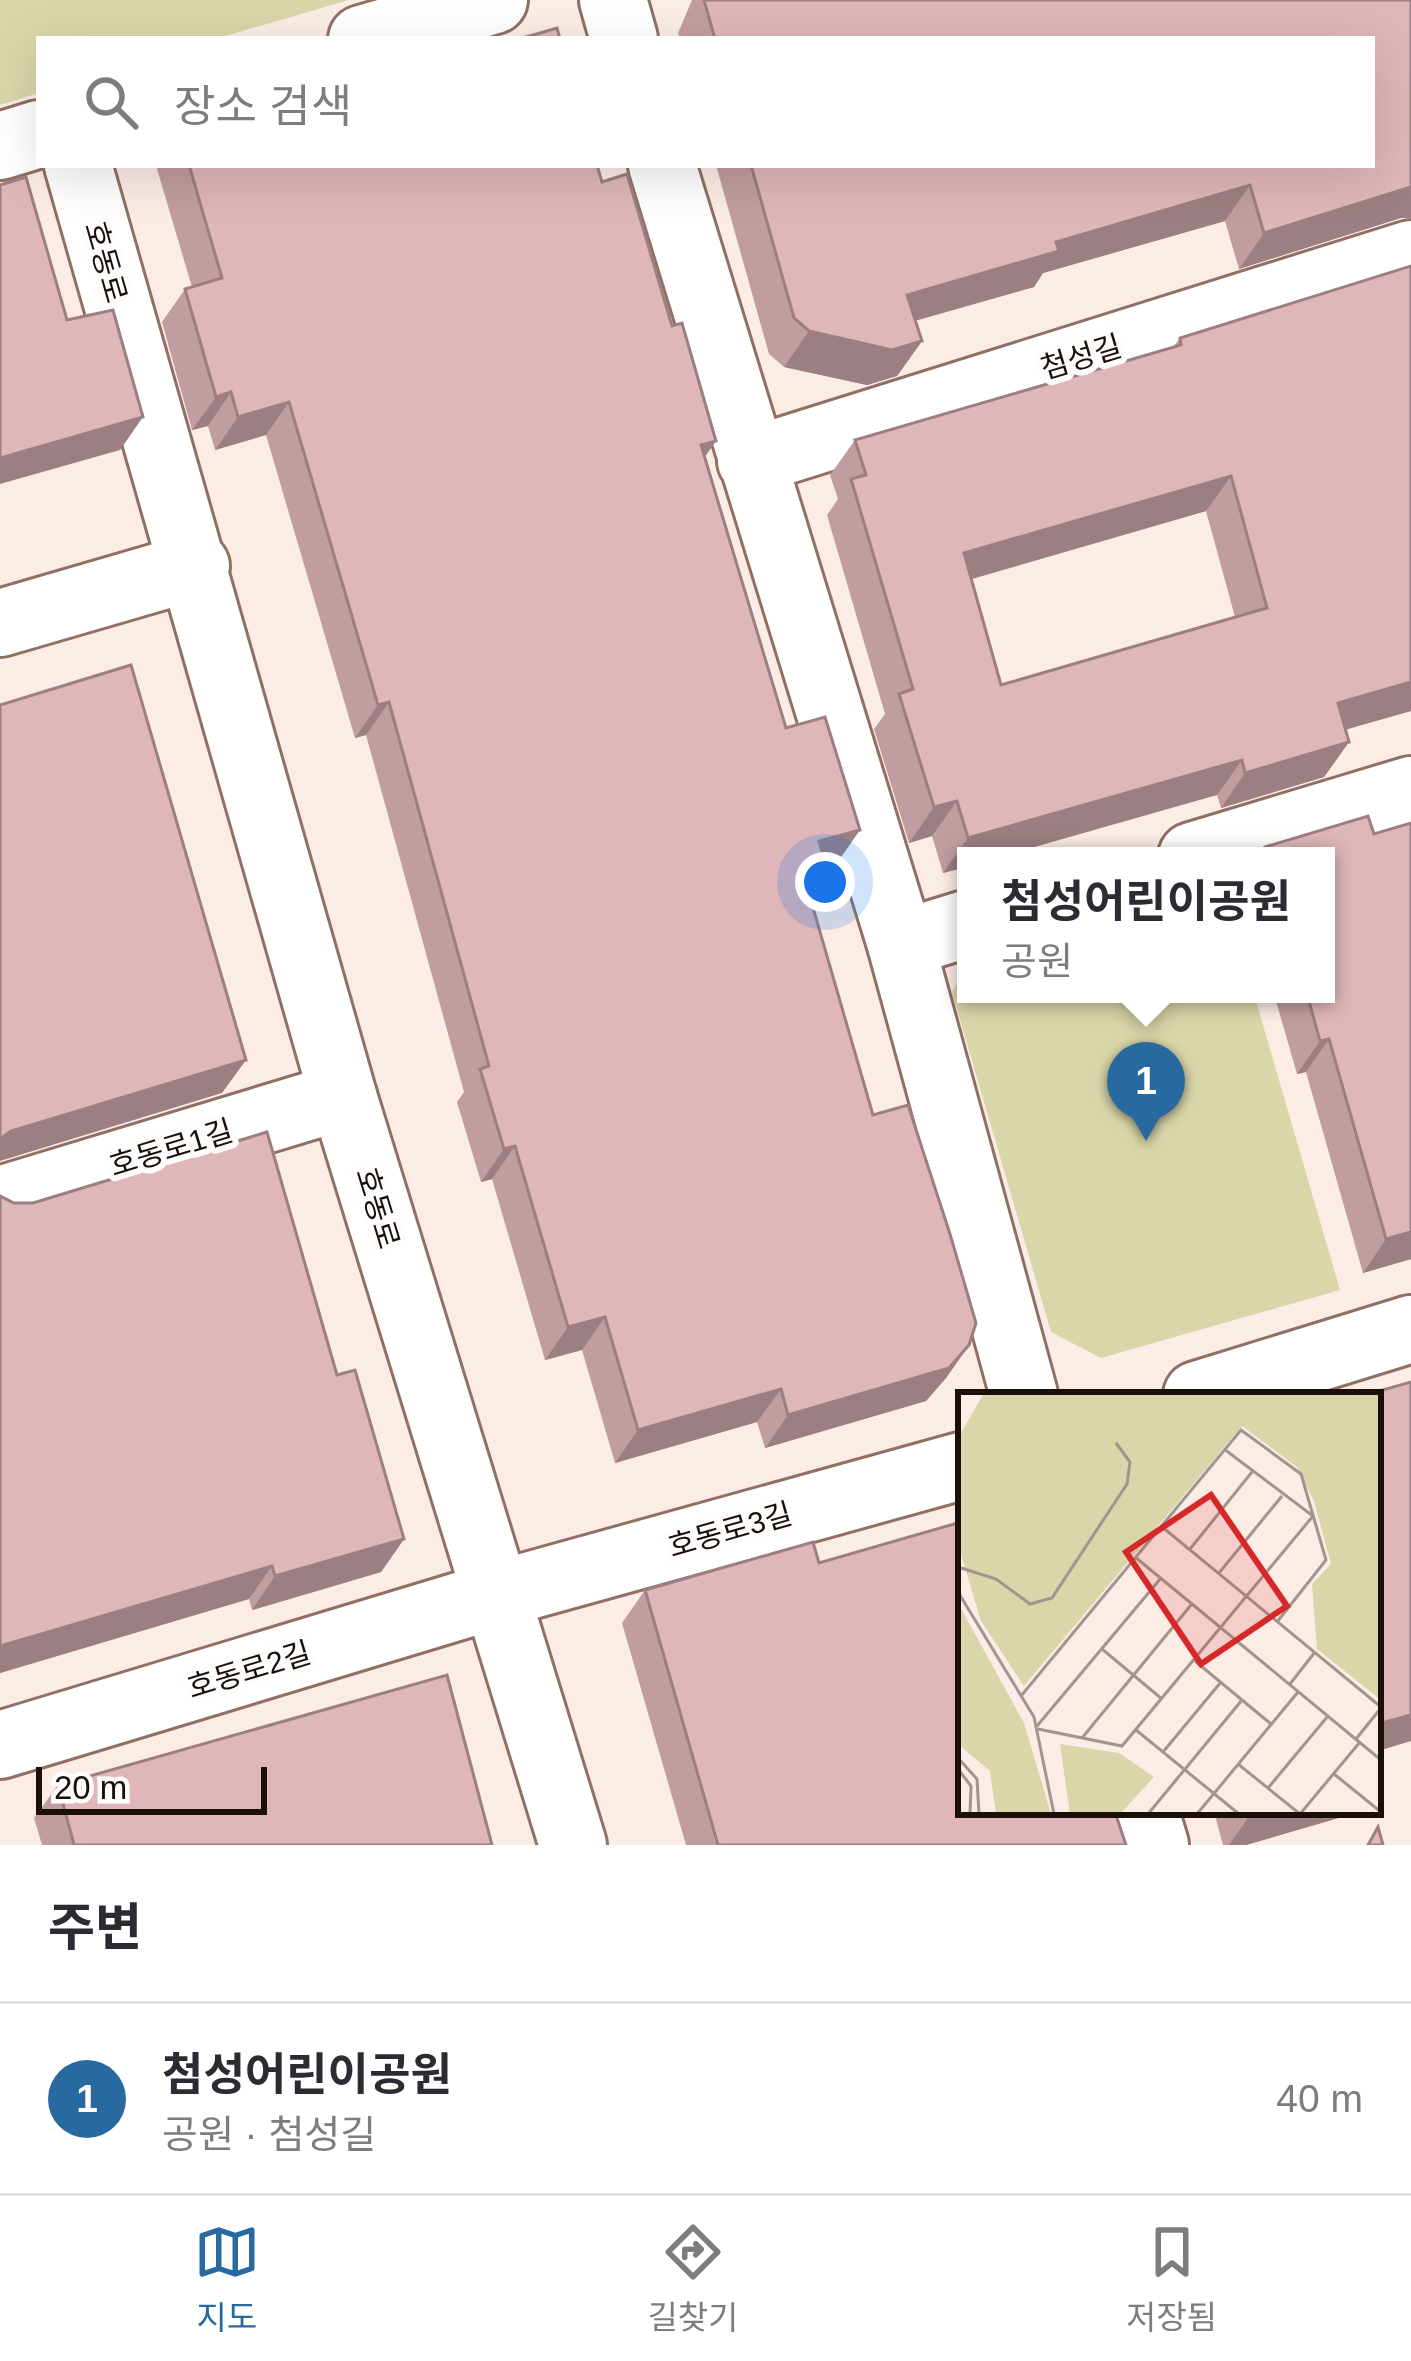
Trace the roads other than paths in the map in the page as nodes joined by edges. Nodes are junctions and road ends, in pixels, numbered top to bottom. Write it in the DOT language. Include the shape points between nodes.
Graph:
graph roads {
  1 [pos="494,0"];
  2 [pos="613,0"];
  3 [pos="372,36"];
  4 [pos="623,36"];
  5 [pos="36,135"];
  6 [pos="0,146"];
  7 [pos="79,168"];
  8 [pos="663,168"];
  9 [pos="1411,254"];
  10 [pos="752,461"];
  11 [pos="196,566"];
  12 [pos="0,622"];
  13 [pos="1411,790"];
  14 [pos="1222,847"];
  15 [pos="957,927"];
  16 [pos="901,944"];
  17 [pos="343,1096"];
  18 [pos="0,1200"];
  19 [pos="1411,1329"];
  20 [pos="1023,1392"];
  21 [pos="1207,1392"];
  22 [pos="958,1467"];
  23 [pos="499,1594"];
  24 [pos="0,1745"];
  25 [pos="1146,1815"];
  26 [pos="574,1845"];
  27 [pos="1155,1845"];
  1 -- 3 [label="street"];
  2 -- 4 [label="street"];
  5 -- 6 [label="street"];
  7 -- 11 [label="street, 호동로"];
  8 -- 10 [label="street"];
  9 -- 10 [label="street, 첨성길"];
  10 -- 16 [label="street"];
  11 -- 12 [label="street"];
  11 -- 17 [label="street, 호동로"];
  13 -- 14 [label="street"];
  15 -- 16 [label="street"];
  16 -- 20 [label="street"];
  17 -- 18 [label="street, 호동로1길"];
  17 -- 23 [label="street, 호동로"];
  19 -- 21 [label="street"];
  22 -- 23 [label="street, 호동로3길"];
  23 -- 24 [label="street, 호동로2길"];
  23 -- 26 [label="street, 호동로"];
  25 -- 27 [label="street"];
}
